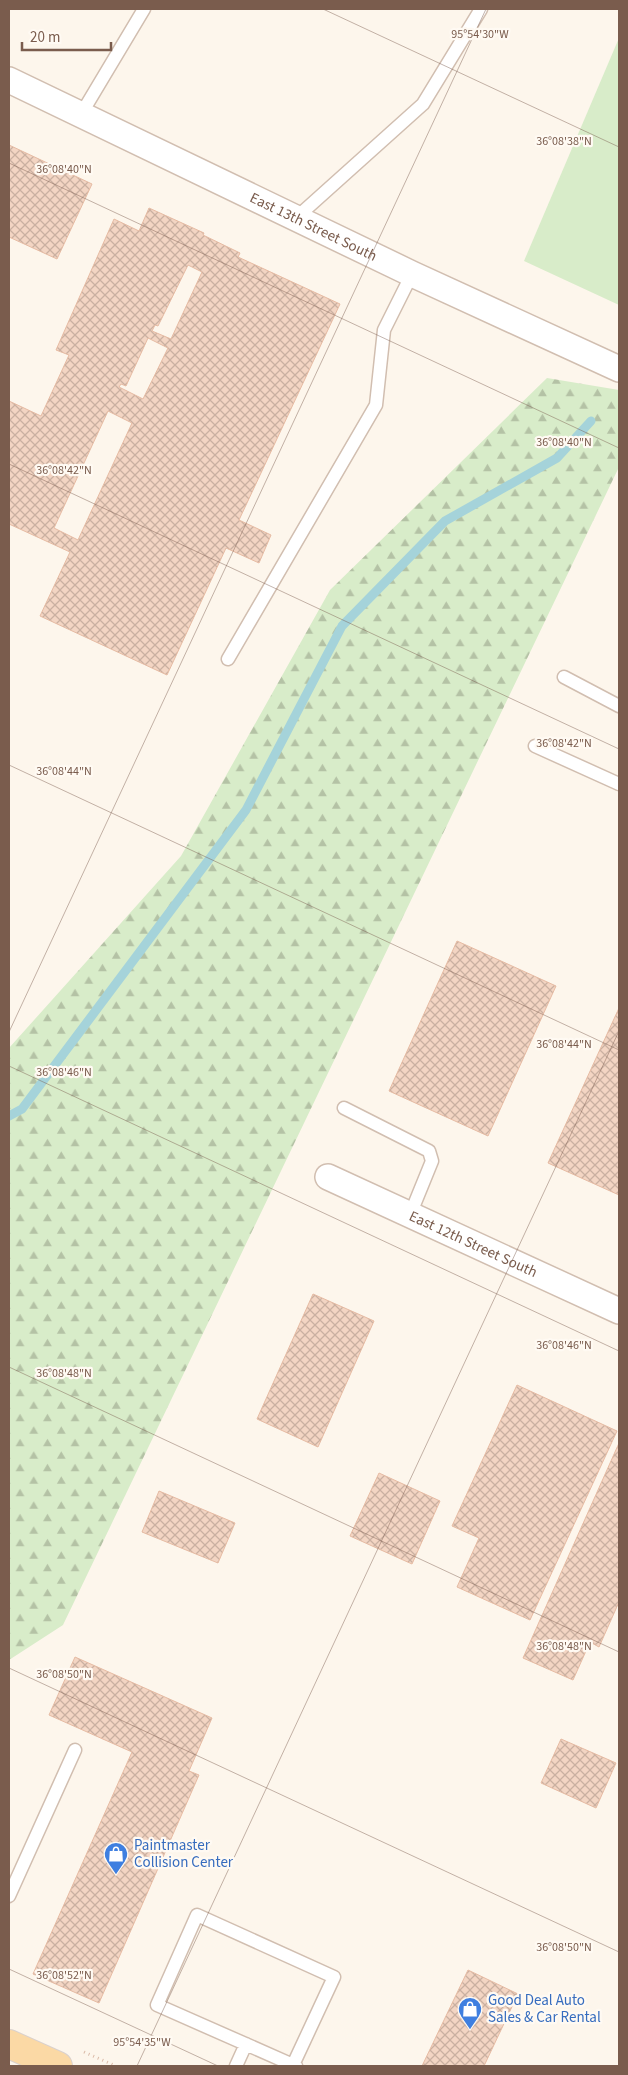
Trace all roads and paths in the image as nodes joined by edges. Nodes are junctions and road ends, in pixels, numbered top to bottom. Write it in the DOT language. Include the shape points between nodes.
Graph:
graph roads {
  1 [pos="144,9"];
  2 [pos="481,9"];
  3 [pos="9,80"];
  4 [pos="80,116"];
  5 [pos="296,218"];
  6 [pos="412,274"];
  7 [pos="619,369"];
  8 [pos="228,659"];
  9 [pos="564,677"];
  10 [pos="619,706"];
  11 [pos="535,746"];
  12 [pos="619,784"];
  13 [pos="344,1108"];
  14 [pos="328,1177"];
  15 [pos="410,1215"];
  16 [pos="619,1311"];
  17 [pos="75,1750"];
  18 [pos="9,1896"];
  19 [pos="9,2044"];
  20 [pos="246,2044"];
  21 [pos="58,2066"];
  22 [pos="236,2066"];
  23 [pos="294,2066"];
  1 -- 4 [label="lane"];
  2 -- 5 [label="lane" via="423,104"];
  3 -- 4 [label="street, East 13th Street South"];
  4 -- 5 [label="street, East 13th Street South"];
  5 -- 6 [label="street, East 13th Street South"];
  6 -- 7 [label="street, East 13th Street South"];
  6 -- 8 [label="lane" via="384,330 376,405"];
  9 -- 10 [label="lane"];
  11 -- 12 [label="lane"];
  13 -- 15 [label="lane" via="429,1151 432,1161"];
  14 -- 15 [label="street, East 12th Street South"];
  15 -- 16 [label="street, East 12th Street South"];
  17 -- 18 [label="lane"];
  19 -- 21 [label="main road"];
  20 -- 22 [label="lane"];
  20 -- 23 [label="lane"];
  20 -- 23 [label="lane" via="157,2006 197,1915 334,1977"];
}
